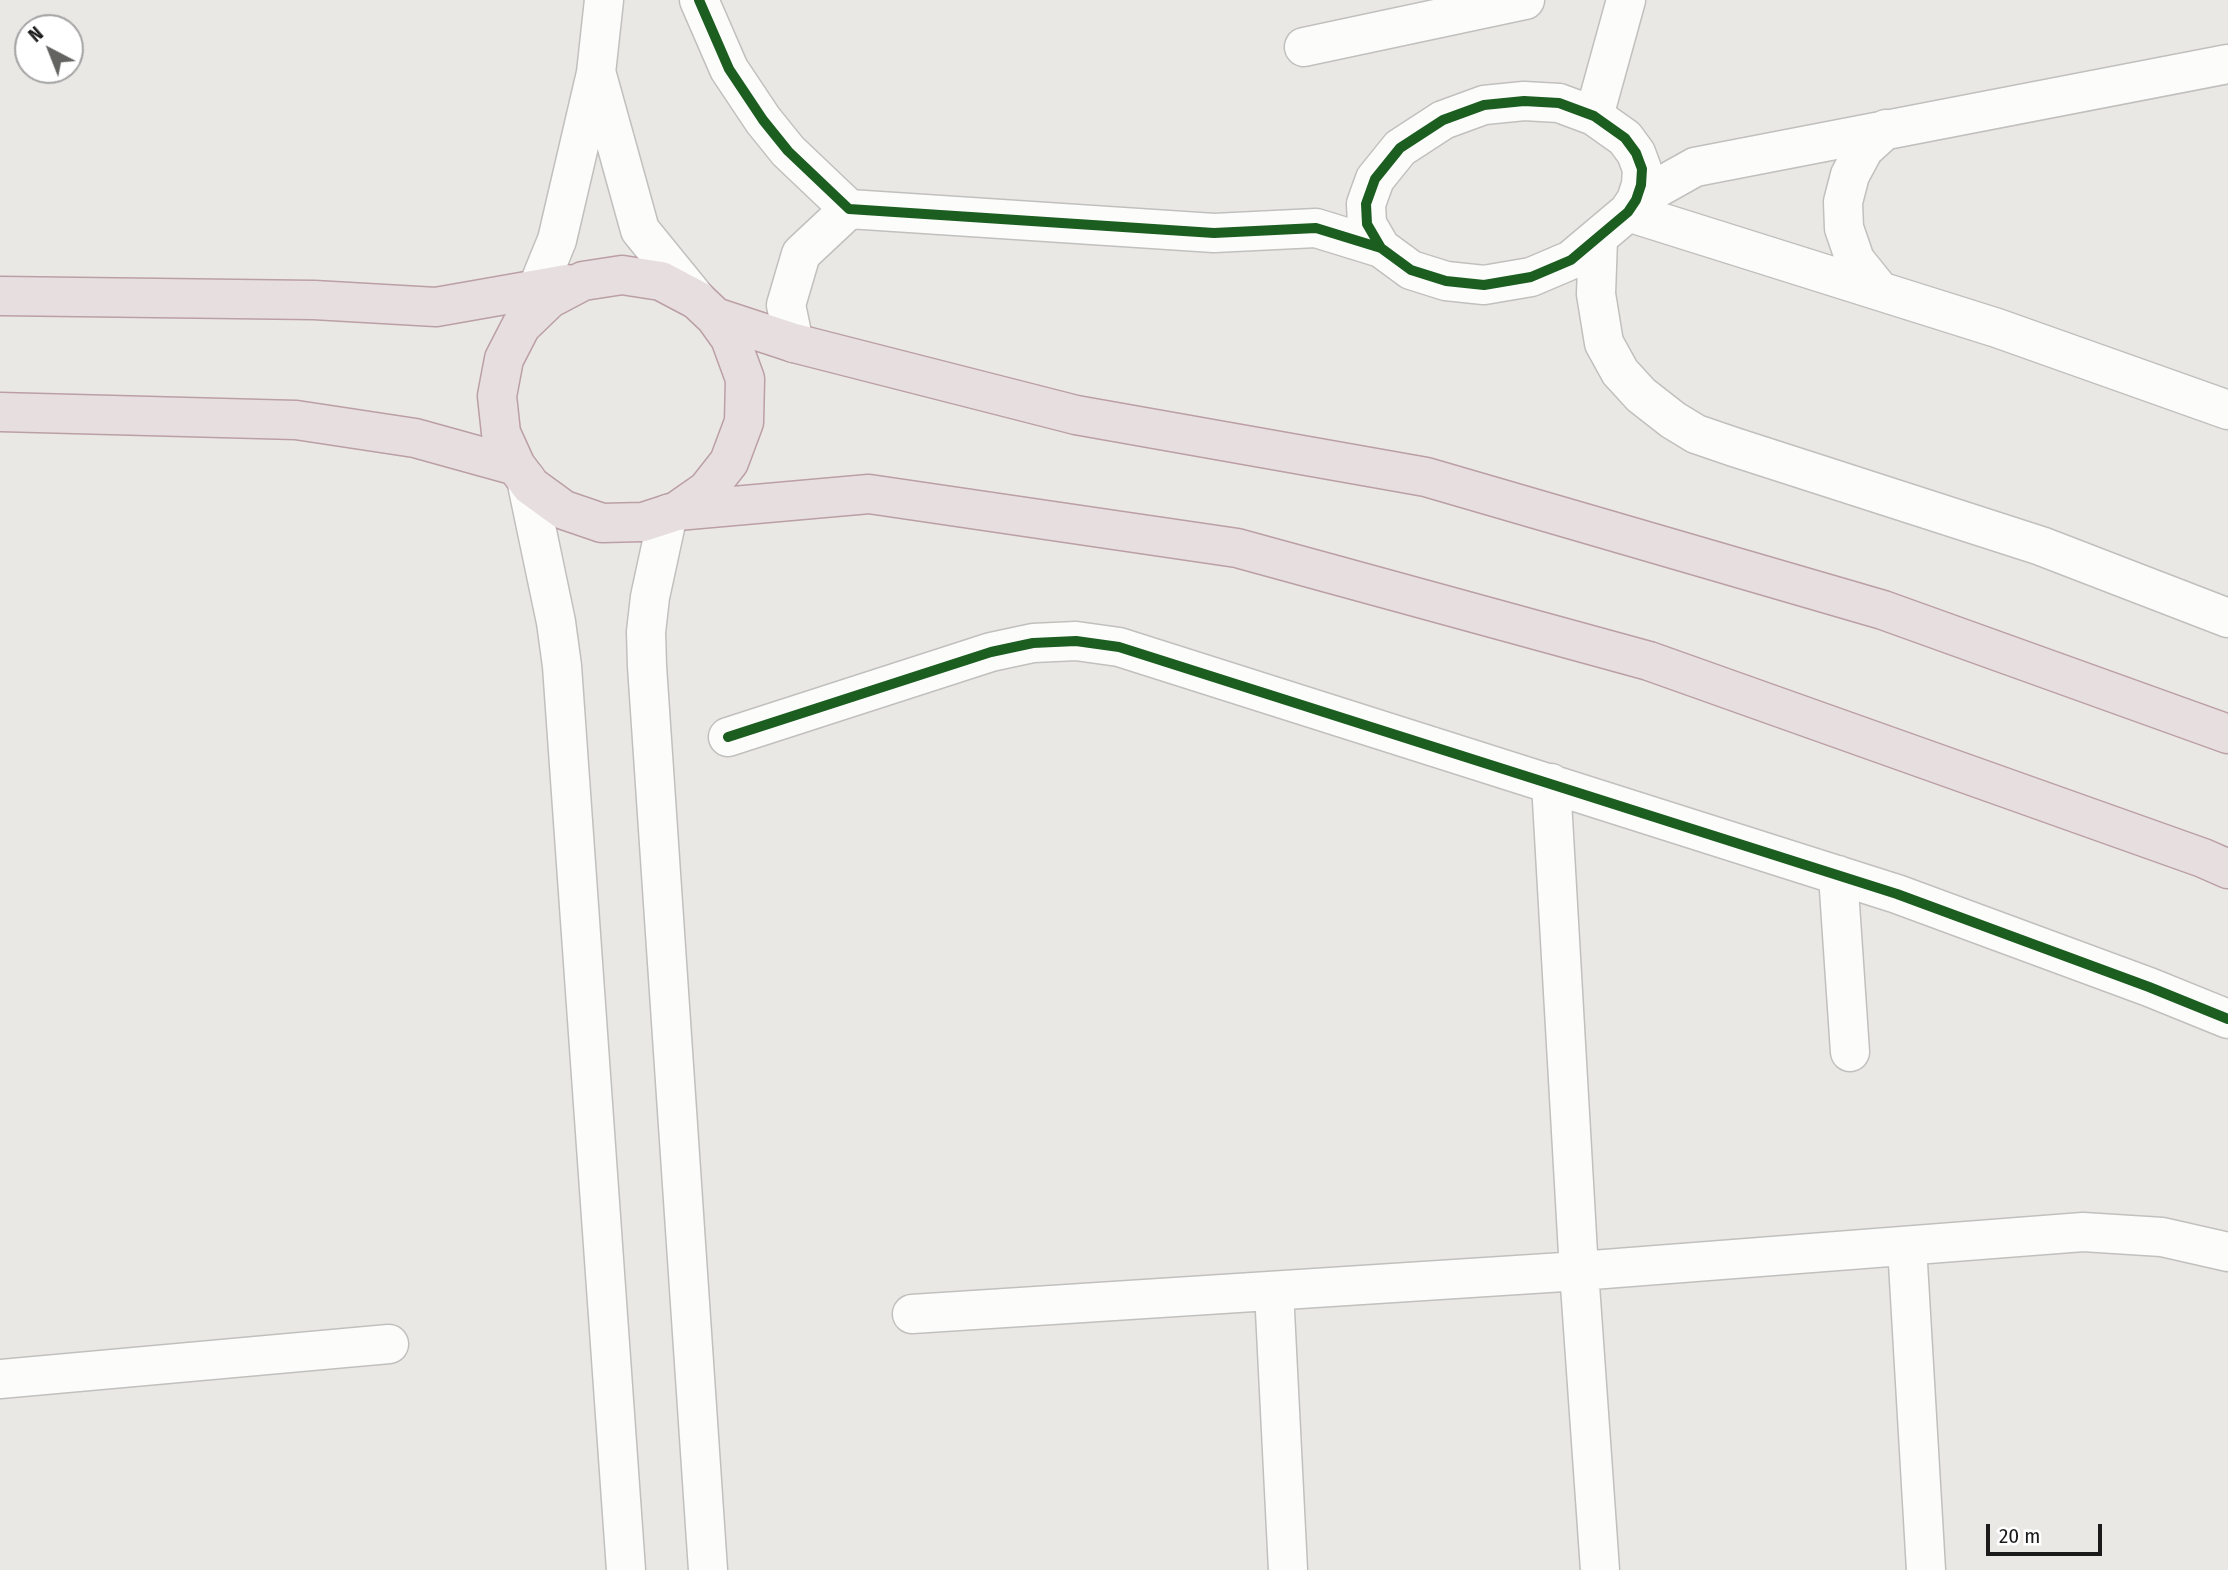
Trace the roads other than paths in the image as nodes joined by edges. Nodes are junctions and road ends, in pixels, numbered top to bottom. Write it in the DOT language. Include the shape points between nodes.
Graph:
graph roads {
  1 [pos="604,0"];
  2 [pos="699,0"];
  3 [pos="1525,0"];
  4 [pos="1626,0"];
  5 [pos="1304,47"];
  6 [pos="2228,64"];
  7 [pos="596,73"];
  8 [pos="1594,116"];
  9 [pos="1886,129"];
  10 [pos="1625,138"];
  11 [pos="1695,167"];
  12 [pos="1375,179"];
  13 [pos="1632,206"];
  14 [pos="849,209"];
  15 [pos="1317,228"];
  16 [pos="1598,239"];
  17 [pos="1381,248"];
  18 [pos="583,281"];
  19 [pos="537,290"];
  20 [pos="1880,291"];
  21 [pos="0,296"];
  22 [pos="706,308"];
  23 [pos="521,326"];
  24 [pos="794,342"];
  25 [pos="2228,410"];
  26 [pos="0,412"];
  27 [pos="521,473"];
  28 [pos="672,512"];
  29 [pos="2228,618"];
  30 [pos="2228,734"];
  31 [pos="728,737"];
  32 [pos="1551,783"];
  33 [pos="2228,869"];
  34 [pos="1838,875"];
  35 [pos="2228,1019"];
  36 [pos="1850,1052"];
  37 [pos="1907,1246"];
  38 [pos="2228,1252"];
  39 [pos="1579,1271"];
  40 [pos="1274,1290"];
  41 [pos="912,1314"];
  42 [pos="389,1344"];
  43 [pos="0,1379"];
  44 [pos="626,1570"];
  45 [pos="708,1570"];
  46 [pos="1288,1570"];
  47 [pos="1600,1570"];
  48 [pos="1926,1570"];
  1 -- 7 [label="street"];
  2 -- 14 [label="street" via="729,69 763,120 788,151"];
  3 -- 5 [label="street"];
  4 -- 8 [label="street"];
  6 -- 9 [label="street"];
  7 -- 19 [label="street" via="557,240"];
  7 -- 22 [label="street" via="640,230"];
  8 -- 10 [label="street"];
  8 -- 12 [label="street" via="1559,103 1484,104 1443,120 1400,148"];
  9 -- 11 [label="street"];
  9 -- 20 [label="street" via="1864,149 1843,202 1844,228 1856,260"];
  10 -- 11 [label="street"];
  10 -- 13 [label="street" via="1642,169"];
  11 -- 13 [label="street"];
  12 -- 15 [label="street"];
  12 -- 17 [label="street" via="1366,204 1367,224"];
  13 -- 16 [label="street"];
  13 -- 20 [label="street"];
  14 -- 15 [label="street" via="1214,233"];
  14 -- 24 [label="street" via="801,254 786,305"];
  15 -- 17 [label="street"];
  16 -- 17 [label="street" via="1571,260 1531,277 1484,285 1446,281 1411,270"];
  16 -- 29 [label="street" via="1596,294 1604,343 1620,372 1641,395 1696,434 2042,546"];
  18 -- 19 [label="highway"];
  18 -- 22 [label="highway" via="622,275 661,281"];
  18 -- 23 [label="highway" via="549,299"];
  19 -- 21 [label="highway" via="436,307 314,300"];
  19 -- 23 [label="street"];
  20 -- 25 [label="street"];
  22 -- 24 [label="highway"];
  22 -- 28 [label="highway" via="730,338 745,379 744,422 729,462 706,490"];
  23 -- 27 [label="highway" via="504,359 497,396 501,433"];
  24 -- 30 [label="highway" via="1076,415 1426,477 1883,610"];
  26 -- 27 [label="highway" via="296,421 415,439"];
  27 -- 28 [label="highway" via="564,510 602,523 643,522"];
  27 -- 44 [label="street" via="562,666"];
  28 -- 33 [label="highway" via="869,494 1237,548 1648,661"];
  28 -- 45 [label="street" via="650,597 646,632"];
  31 -- 32 [label="street" via="991,652 1076,640 1119,647"];
  32 -- 34 [label="street"];
  32 -- 39 [label="street"];
  34 -- 35 [label="street"];
  34 -- 36 [label="street"];
  37 -- 38 [label="street" via="2083,1231 2162,1237"];
  37 -- 39 [label="street"];
  37 -- 48 [label="street"];
  39 -- 40 [label="street"];
  39 -- 47 [label="street"];
  40 -- 41 [label="street"];
  40 -- 46 [label="street"];
  42 -- 43 [label="street"];
}
